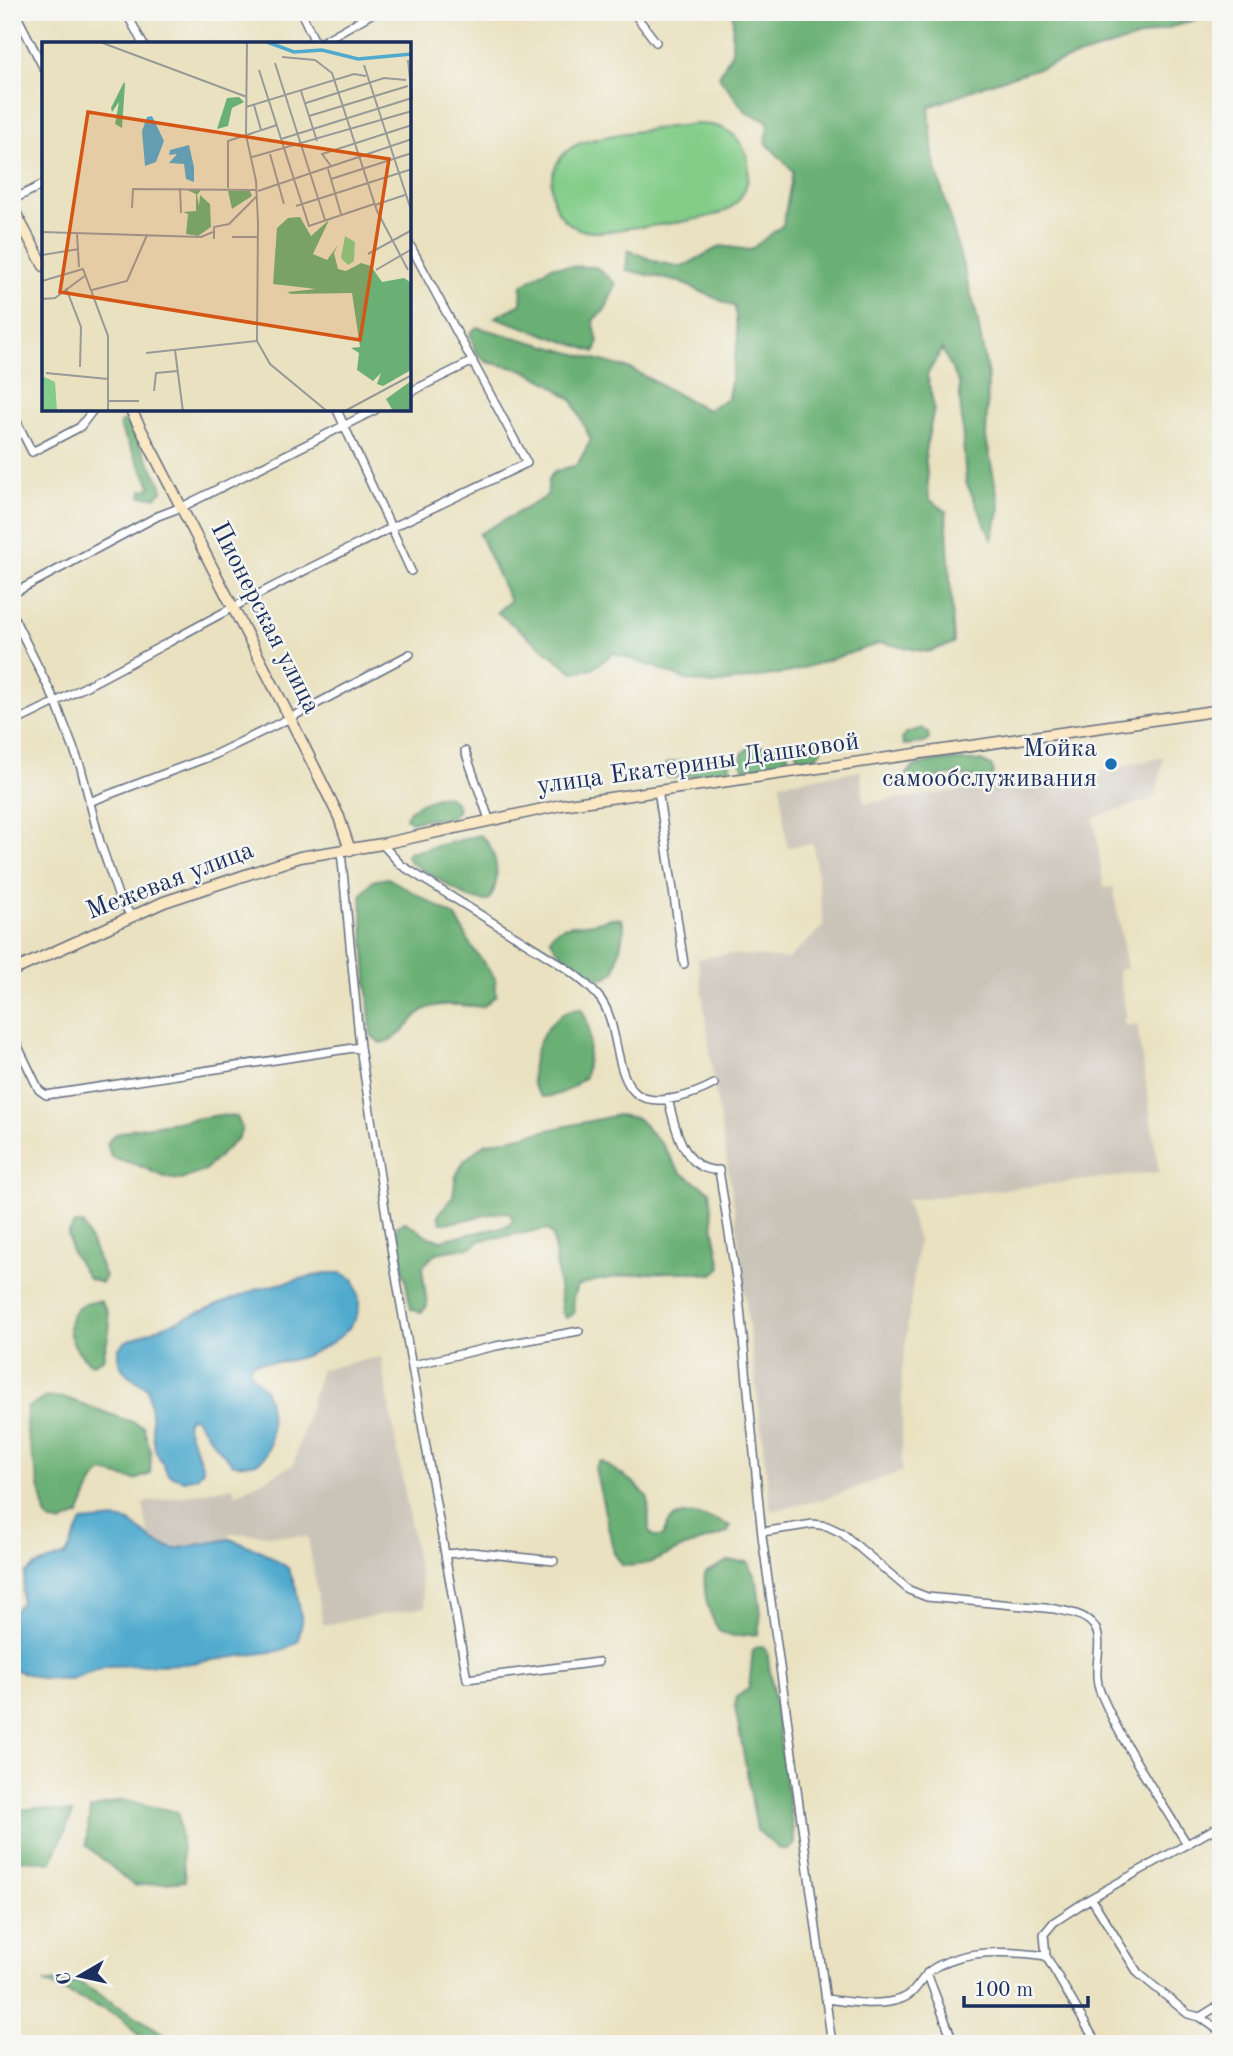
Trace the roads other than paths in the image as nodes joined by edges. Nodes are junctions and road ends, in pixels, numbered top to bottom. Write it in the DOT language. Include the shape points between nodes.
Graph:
graph roads {
  1 [pos="15,12"];
  2 [pos="126,12"];
  3 [pos="301,12"];
  4 [pos="375,12"];
  5 [pos="633,12"];
  6 [pos="142,42"];
  7 [pos="316,42"];
  8 [pos="321,42"];
  9 [pos="656,42"];
  10 [pos="42,65"];
  11 [pos="42,185"];
  12 [pos="12,200"];
  13 [pos="12,207"];
  14 [pos="413,261"];
  15 [pos="42,262"];
  16 [pos="473,361"];
  17 [pos="411,392"];
  18 [pos="92,411"];
  19 [pos="132,411"];
  20 [pos="338,411"];
  21 [pos="373,411"];
  22 [pos="12,412"];
  23 [pos="345,424"];
  24 [pos="182,507"];
  25 [pos="390,527"];
  26 [pos="411,571"];
  27 [pos="12,594"];
  28 [pos="234,607"];
  29 [pos="12,614"];
  30 [pos="410,654"];
  31 [pos="56,703"];
  32 [pos="1221,710"];
  33 [pos="290,718"];
  34 [pos="12,723"];
  35 [pos="465,751"];
  36 [pos="658,790"];
  37 [pos="89,802"];
  38 [pos="489,819"];
  39 [pos="382,844"];
  40 [pos="346,850"];
  41 [pos="131,916"];
  42 [pos="684,964"];
  43 [pos="12,971"];
  44 [pos="12,1034"];
  45 [pos="360,1047"];
  46 [pos="714,1084"];
  47 [pos="668,1098"];
  48 [pos="579,1331"];
  49 [pos="413,1365"];
  50 [pos="762,1532"];
  51 [pos="445,1554"];
  52 [pos="554,1561"];
  53 [pos="598,1662"];
  54 [pos="1221,1825"];
  55 [pos="1186,1844"];
  56 [pos="1091,1898"];
  57 [pos="1046,1956"];
  58 [pos="927,1973"];
  59 [pos="826,1999"];
  60 [pos="1221,2004"];
  61 [pos="1200,2017"];
  62 [pos="1221,2032"];
  63 [pos="832,2044"];
  64 [pos="954,2044"];
  65 [pos="1097,2044"];
  1 -- 10 [label="street"];
  2 -- 6 [label="street"];
  3 -- 7 [label="street"];
  4 -- 8 [label="street"];
  5 -- 9 [label="street"];
  11 -- 12 [label="street"];
  13 -- 15 [label="street"];
  14 -- 16 [label="street"];
  16 -- 17 [label="street"];
  16 -- 25 [label="street" via="527,463"];
  18 -- 22 [label="street" via="80,427 32,452"];
  19 -- 24 [label="street, Пионерская улица"];
  20 -- 23 [label="street"];
  21 -- 23 [label="street"];
  23 -- 24 [label="street"];
  23 -- 25 [label="street"];
  24 -- 27 [label="street"];
  24 -- 28 [label="street, Пионерская улица"];
  25 -- 26 [label="street"];
  25 -- 28 [label="street"];
  28 -- 31 [label="street"];
  28 -- 33 [label="street, Пионерская улица"];
  29 -- 31 [label="street"];
  30 -- 33 [label="street"];
  31 -- 34 [label="street"];
  31 -- 37 [label="street"];
  32 -- 36 [label="street, улица Екатерины Дашковой"];
  33 -- 37 [label="street" via="214,755"];
  33 -- 40 [label="street, Пионерская улица" via="339,817"];
  35 -- 38 [label="street"];
  36 -- 38 [label="street, улица Екатерины Дашковой"];
  36 -- 42 [label="street"];
  37 -- 41 [label="street" via="118,895"];
  38 -- 39 [label="street, улица Екатерины Дашковой"];
  39 -- 40 [label="street, улица Екатерины Дашковой"];
  39 -- 47 [label="street" via="401,865 560,964 598,996 608,1012 627,1082 638,1095"];
  40 -- 41 [label="street, Межевая улица" via="283,862"];
  40 -- 45 [label="street"];
  41 -- 43 [label="street, Межевая улица"];
  44 -- 45 [label="street" via="39,1090 46,1095"];
  45 -- 49 [label="street"];
  46 -- 47 [label="street"];
  47 -- 50 [label="street" via="674,1127 686,1151 708,1171 719,1170 739,1297"];
  48 -- 49 [label="street"];
  49 -- 51 [label="street"];
  50 -- 55 [label="street" via="827,1526 842,1533 909,1590 927,1597 1055,1609 1088,1620 1098,1639 1095,1676 1100,1693"];
  50 -- 59 [label="street"];
  51 -- 52 [label="street" via="471,1552"];
  51 -- 53 [label="street" via="467,1679"];
  54 -- 55 [label="street"];
  55 -- 56 [label="street"];
  56 -- 57 [label="street" via="1044,1934"];
  56 -- 61 [label="street" via="1138,1973 1188,2014"];
  57 -- 58 [label="street" via="1013,1951 959,1957"];
  57 -- 65 [label="street"];
  58 -- 59 [label="street" via="900,1999 861,2003"];
  58 -- 64 [label="street"];
  59 -- 63 [label="street"];
  60 -- 61 [label="street"];
  61 -- 62 [label="street"];
}
